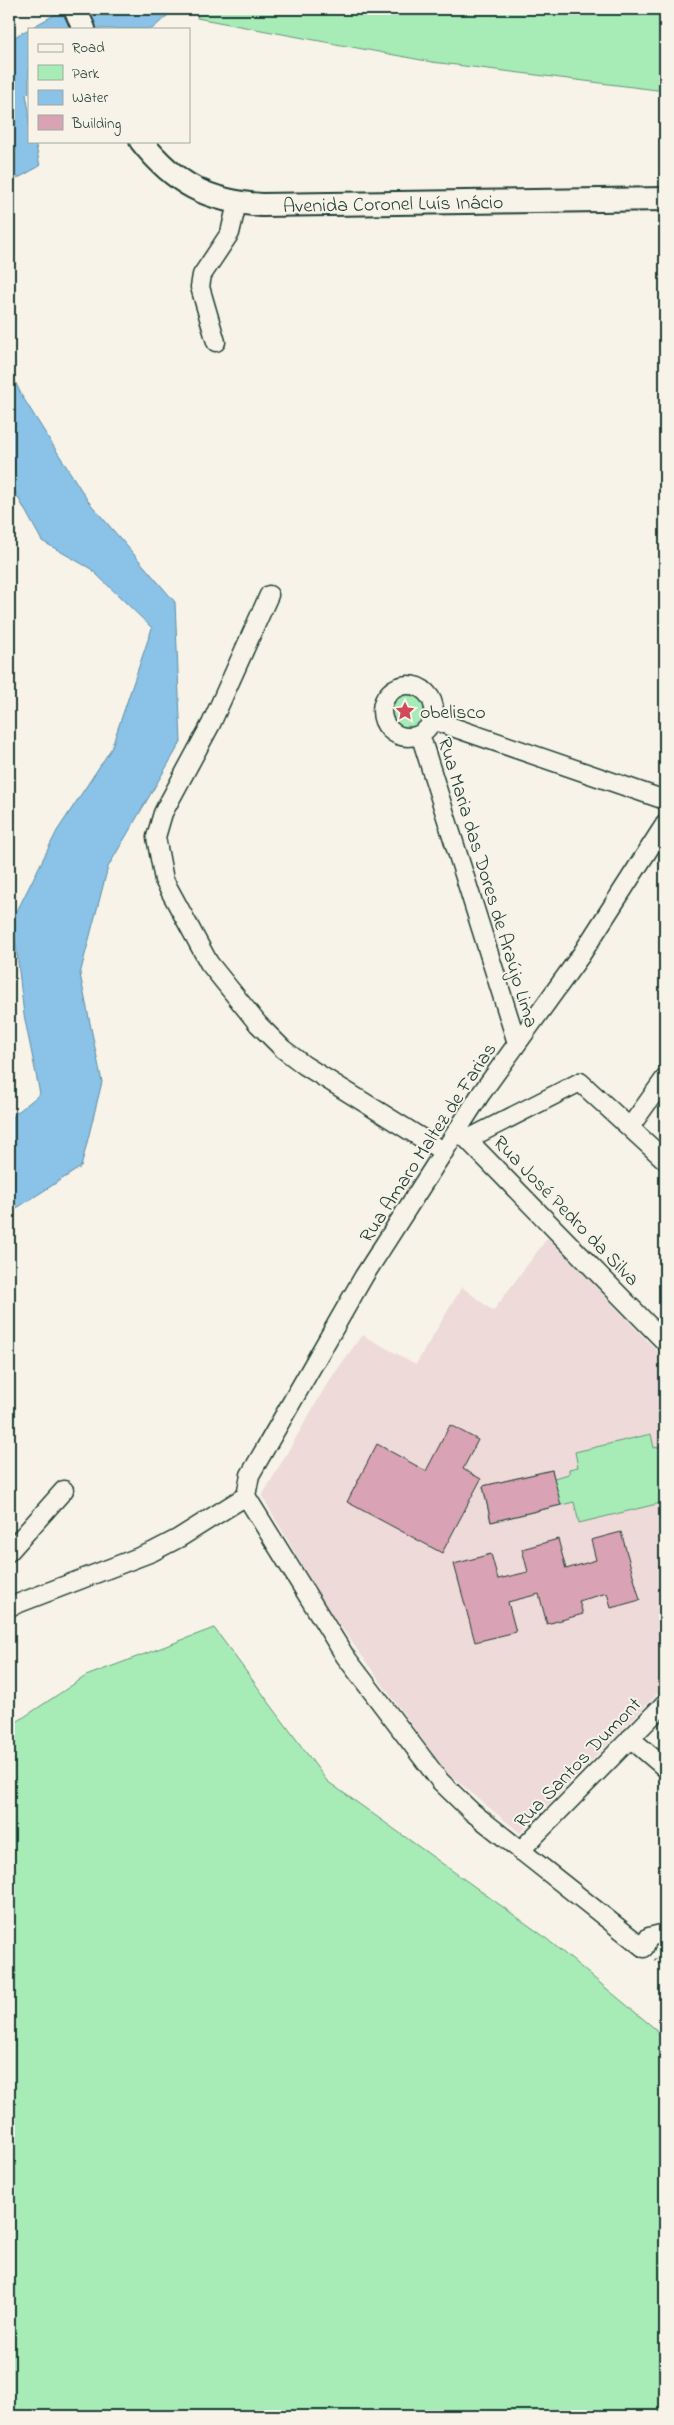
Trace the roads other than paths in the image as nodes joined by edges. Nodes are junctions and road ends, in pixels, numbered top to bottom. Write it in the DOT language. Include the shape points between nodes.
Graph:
graph roads {
  1 [pos="75,9"];
  2 [pos="84,28"];
  3 [pos="142,142"];
  4 [pos="665,199"];
  5 [pos="236,203"];
  6 [pos="216,342"];
  7 [pos="269,595"];
  8 [pos="432,720"];
  9 [pos="420,734"];
  10 [pos="665,800"];
  11 [pos="665,824"];
  12 [pos="517,1043"];
  13 [pos="665,1078"];
  14 [pos="630,1127"];
  15 [pos="463,1134"];
  16 [pos="444,1152"];
  17 [pos="665,1160"];
  18 [pos="665,1342"];
  19 [pos="64,1490"];
  20 [pos="246,1496"];
  21 [pos="9,1552"];
  22 [pos="9,1607"];
  23 [pos="665,1702"];
  24 [pos="630,1738"];
  25 [pos="665,1768"];
  26 [pos="520,1850"];
  27 [pos="665,1933"];
  1 -- 2 [label="street"];
  3 -- 5 [label="street, Avenida Coronel Luís Inácio" via="175,178 212,196"];
  4 -- 5 [label="street, Avenida Coronel Luís Inácio"];
  5 -- 6 [label="street" via="230,233 201,281 202,299"];
  7 -- 16 [label="street" via="211,724 163,813 156,837 164,880 209,963 258,1024 283,1049"];
  8 -- 9 [label="street"];
  8 -- 9 [label="street" via="433,704 424,690 409,684 387,694 381,710 387,727 403,737"];
  8 -- 10 [label="street"];
  9 -- 12 [label="street, Rua Maria das Dores de Araújo Lima"];
  11 -- 12 [label="street, Rua Amaro Maltez de Farias" via="581,955"];
  12 -- 15 [label="street, Rua Amaro Maltez de Farias"];
  13 -- 14 [label="street"];
  14 -- 15 [label="street" via="580,1082"];
  14 -- 17 [label="street"];
  15 -- 16 [label="street, Rua Amaro Maltez de Farias"];
  15 -- 18 [label="street, Rua José Pedro da Silva"];
  16 -- 20 [label="street, Rua Amaro Maltez de Farias" via="359,1285 250,1475"];
  19 -- 21 [label="street"];
  20 -- 22 [label="street" via="152,1552"];
  20 -- 26 [label="street" via="345,1656 434,1774 472,1812"];
  23 -- 24 [label="street, Rua Santos Dumont"];
  24 -- 25 [label="street"];
  24 -- 26 [label="street, Rua Santos Dumont"];
  26 -- 27 [label="street" via="644,1948 649,1936"];
}
